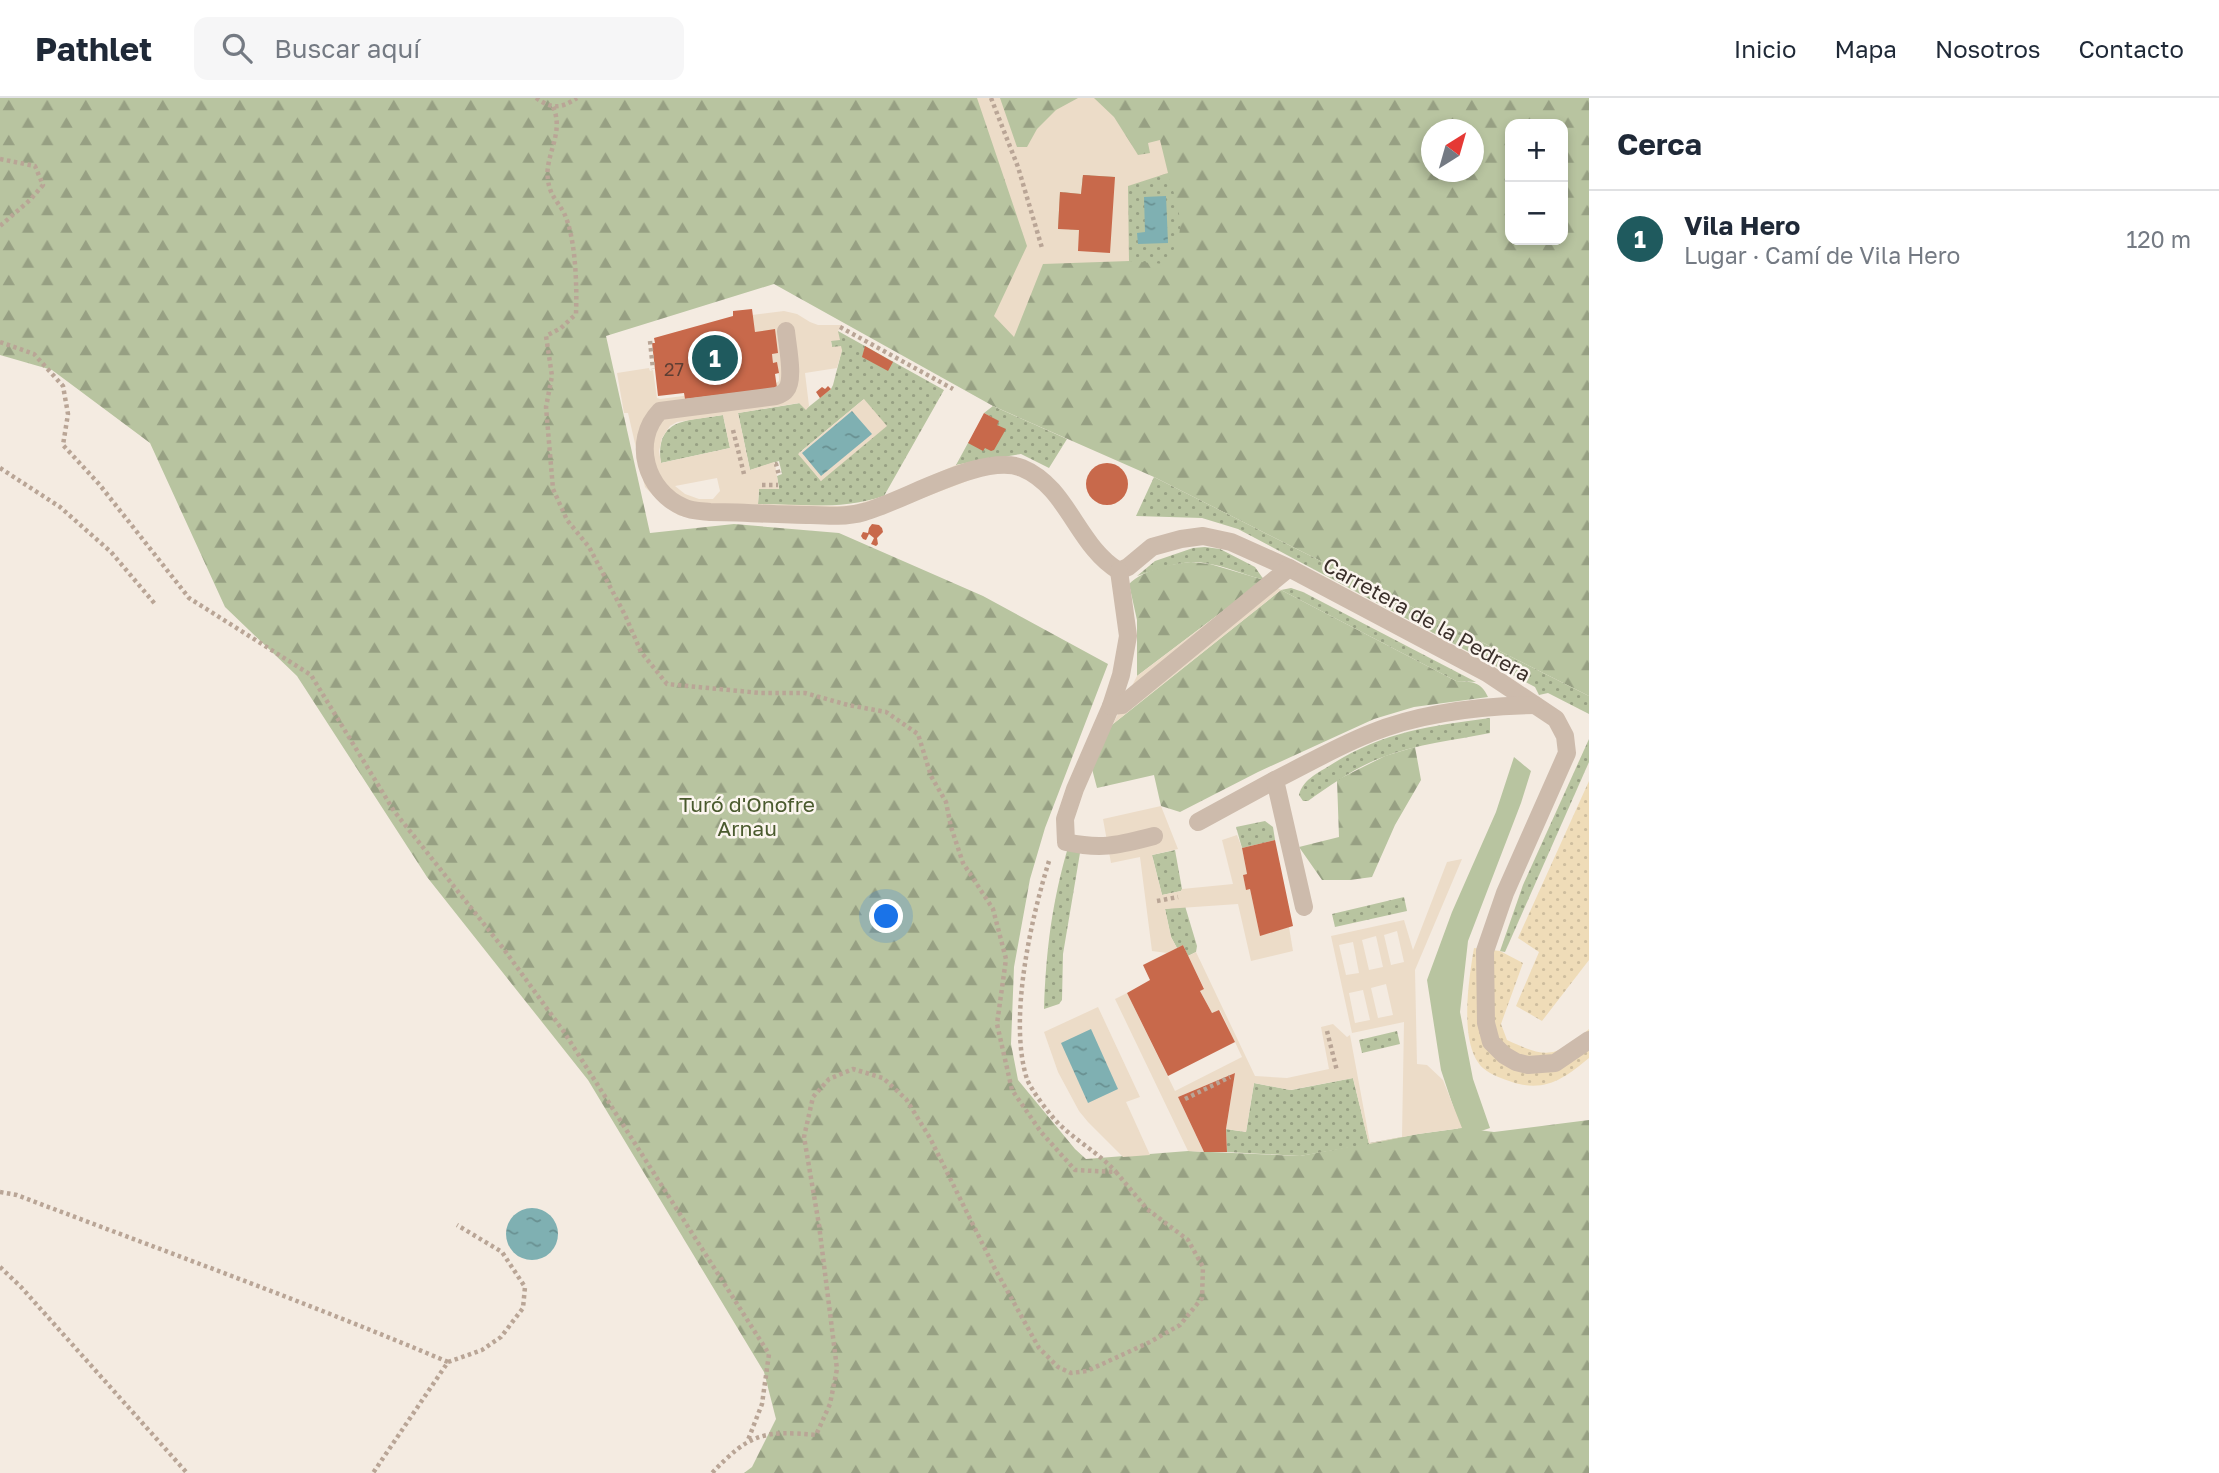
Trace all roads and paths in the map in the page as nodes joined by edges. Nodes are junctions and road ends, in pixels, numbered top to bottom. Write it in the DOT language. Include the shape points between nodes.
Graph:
graph roads {
  1 [pos="536,98"];
  2 [pos="577,98"];
  3 [pos="991,98"];
  4 [pos="553,107"];
  5 [pos="0,159"];
  6 [pos="0,226"];
  7 [pos="1042,248"];
  8 [pos="840,327"];
  9 [pos="786,331"];
  10 [pos="649,341"];
  11 [pos="0,342"];
  12 [pos="653,369"];
  13 [pos="953,389"];
  14 [pos="733,430"];
  15 [pos="775,464"];
  16 [pos="0,468"];
  17 [pos="744,474"];
  18 [pos="779,475"];
  19 [pos="778,485"];
  20 [pos="760,486"];
  21 [pos="1289,568"];
  22 [pos="1119,571"];
  23 [pos="155,604"];
  24 [pos="1535,705"];
  25 [pos="1111,706"];
  26 [pos="1275,780"];
  27 [pos="1198,822"];
  28 [pos="1154,836"];
  29 [pos="1066,842"];
  30 [pos="1178,897"];
  31 [pos="1157,901"];
  32 [pos="1304,907"];
  33 [pos="1327,1031"];
  34 [pos="1589,1040"];
  35 [pos="1337,1071"];
  36 [pos="1230,1077"];
  37 [pos="1185,1099"];
  38 [pos="1116,1172"];
  39 [pos="0,1192"];
  40 [pos="457,1225"];
  41 [pos="0,1267"];
  42 [pos="448,1362"];
  43 [pos="748,1440"];
  44 [pos="187,1473"];
  45 [pos="373,1473"];
  46 [pos="712,1473"];
  1 -- 4 [label="path"];
  2 -- 4 [label="path" via="566,106"];
  3 -- 7 [label="path"];
  4 -- 38 [label="path" via="559,119 547,177 570,234 578,286 576,314 546,336 552,376 546,407 551,477 566,520 589,547 641,652 667,684 760,694 805,693 886,712 918,734 930,776 946,802 963,863 993,909 1006,958 997,1024 1012,1090 1075,1170"];
  5 -- 6 [label="path" via="35,166 43,185"];
  8 -- 13 [label="path"];
  9 -- 22 [label="street" via="790,373 786,392 660,411 653,418 644,445 645,458 650,475 672,501 709,512 842,516 865,512 966,472 1011,465 1037,476 1055,493 1096,553"];
  10 -- 12 [label="path"];
  11 -- 43 [label="path" via="34,354 63,386 68,414 63,445 188,598 311,675 394,811 564,1032 769,1353 762,1404"];
  14 -- 17 [label="path"];
  15 -- 18 [label="path"];
  16 -- 23 [label="path" via="60,507 111,552"];
  19 -- 20 [label="path"];
  21 -- 22 [label="street, Carretera de la Pedrera" via="1231,542 1203,536 1152,547"];
  21 -- 24 [label="street, Carretera de la Pedrera" via="1487,673"];
  21 -- 25 [label="street" via="1122,705"];
  22 -- 25 [label="street" via="1128,636"];
  24 -- 26 [label="street" via="1426,716 1374,732"];
  24 -- 34 [label="street, Carretera de la Pedrera" via="1556,719 1567,753 1505,893 1485,951 1486,1023 1490,1042 1504,1055 1528,1066 1555,1063"];
  25 -- 29 [label="street" via="1065,819"];
  26 -- 27 [label="street"];
  26 -- 32 [label="street"];
  28 -- 29 [label="street" via="1114,846"];
  29 -- 38 [label="path" via="1053,847 1042,882 1024,974 1019,1035 1028,1081 1058,1123"];
  30 -- 31 [label="path"];
  33 -- 35 [label="path"];
  36 -- 37 [label="path"];
  38 -- 43 [label="path" via="1147,1209 1188,1240 1203,1267 1202,1298 1180,1325 1087,1371 1071,1373 1039,1348 906,1099 883,1078 853,1069 829,1079 813,1097 804,1137 837,1369 830,1404 816,1435 770,1434"];
  39 -- 42 [label="path" via="211,1268"];
  40 -- 42 [label="path" via="502,1252 525,1287 523,1308 501,1337 482,1350"];
  41 -- 44 [label="path"];
  42 -- 45 [label="path"];
  43 -- 46 [label="path"];
}
